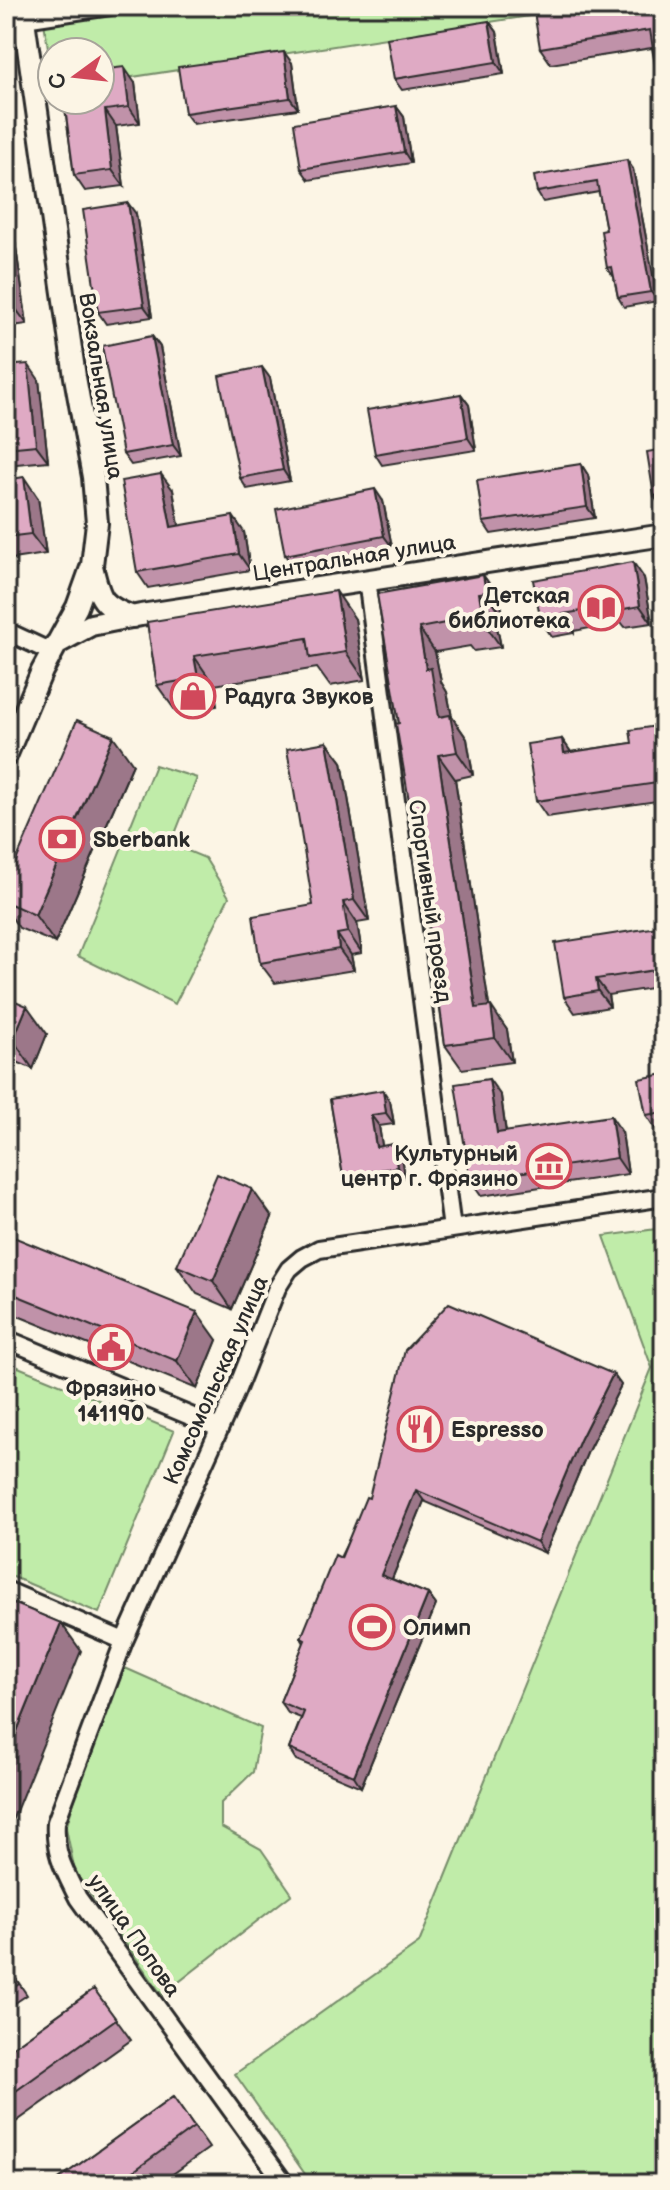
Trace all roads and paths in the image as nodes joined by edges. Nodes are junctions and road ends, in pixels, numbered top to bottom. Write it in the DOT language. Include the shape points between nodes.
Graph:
graph roads {
  1 [pos="110,6"];
  2 [pos="23,12"];
  3 [pos="664,535"];
  4 [pos="92,565"];
  5 [pos="367,579"];
  6 [pos="133,617"];
  7 [pos="6,631"];
  8 [pos="53,648"];
  9 [pos="6,756"];
  10 [pos="664,1197"];
  11 [pos="452,1229"];
  12 [pos="6,1339"];
  13 [pos="219,1428"];
  14 [pos="6,1590"];
  15 [pos="124,1641"];
  16 [pos="285,2184"];
  1 -- 2 [label="street"];
  2 -- 4 [label="street, Вокзальная улица" via="93,477 97,523"];
  3 -- 5 [label="street, Центральная улица"];
  4 -- 6 [label="street" via="100,597 109,608"];
  4 -- 8 [label="street, Вокзальная улица" via="77,607"];
  5 -- 6 [label="street, Центральная улица"];
  5 -- 11 [label="street, Спортивный проезд"];
  6 -- 8 [label="street, Центральная улица" via="91,625"];
  7 -- 8 [label="street"];
  8 -- 9 [label="street, Вокзальная улица"];
  10 -- 11 [label="street, Комсомольская улица"];
  11 -- 13 [label="street, Комсомольская улица" via="319,1249 295,1263 277,1288"];
  12 -- 13 [label="street"];
  13 -- 15 [label="street, Комсомольская улица"];
  14 -- 15 [label="street"];
  15 -- 16 [label="street, улица Попова" via="56,1822 59,1859 78,1898"];
}
